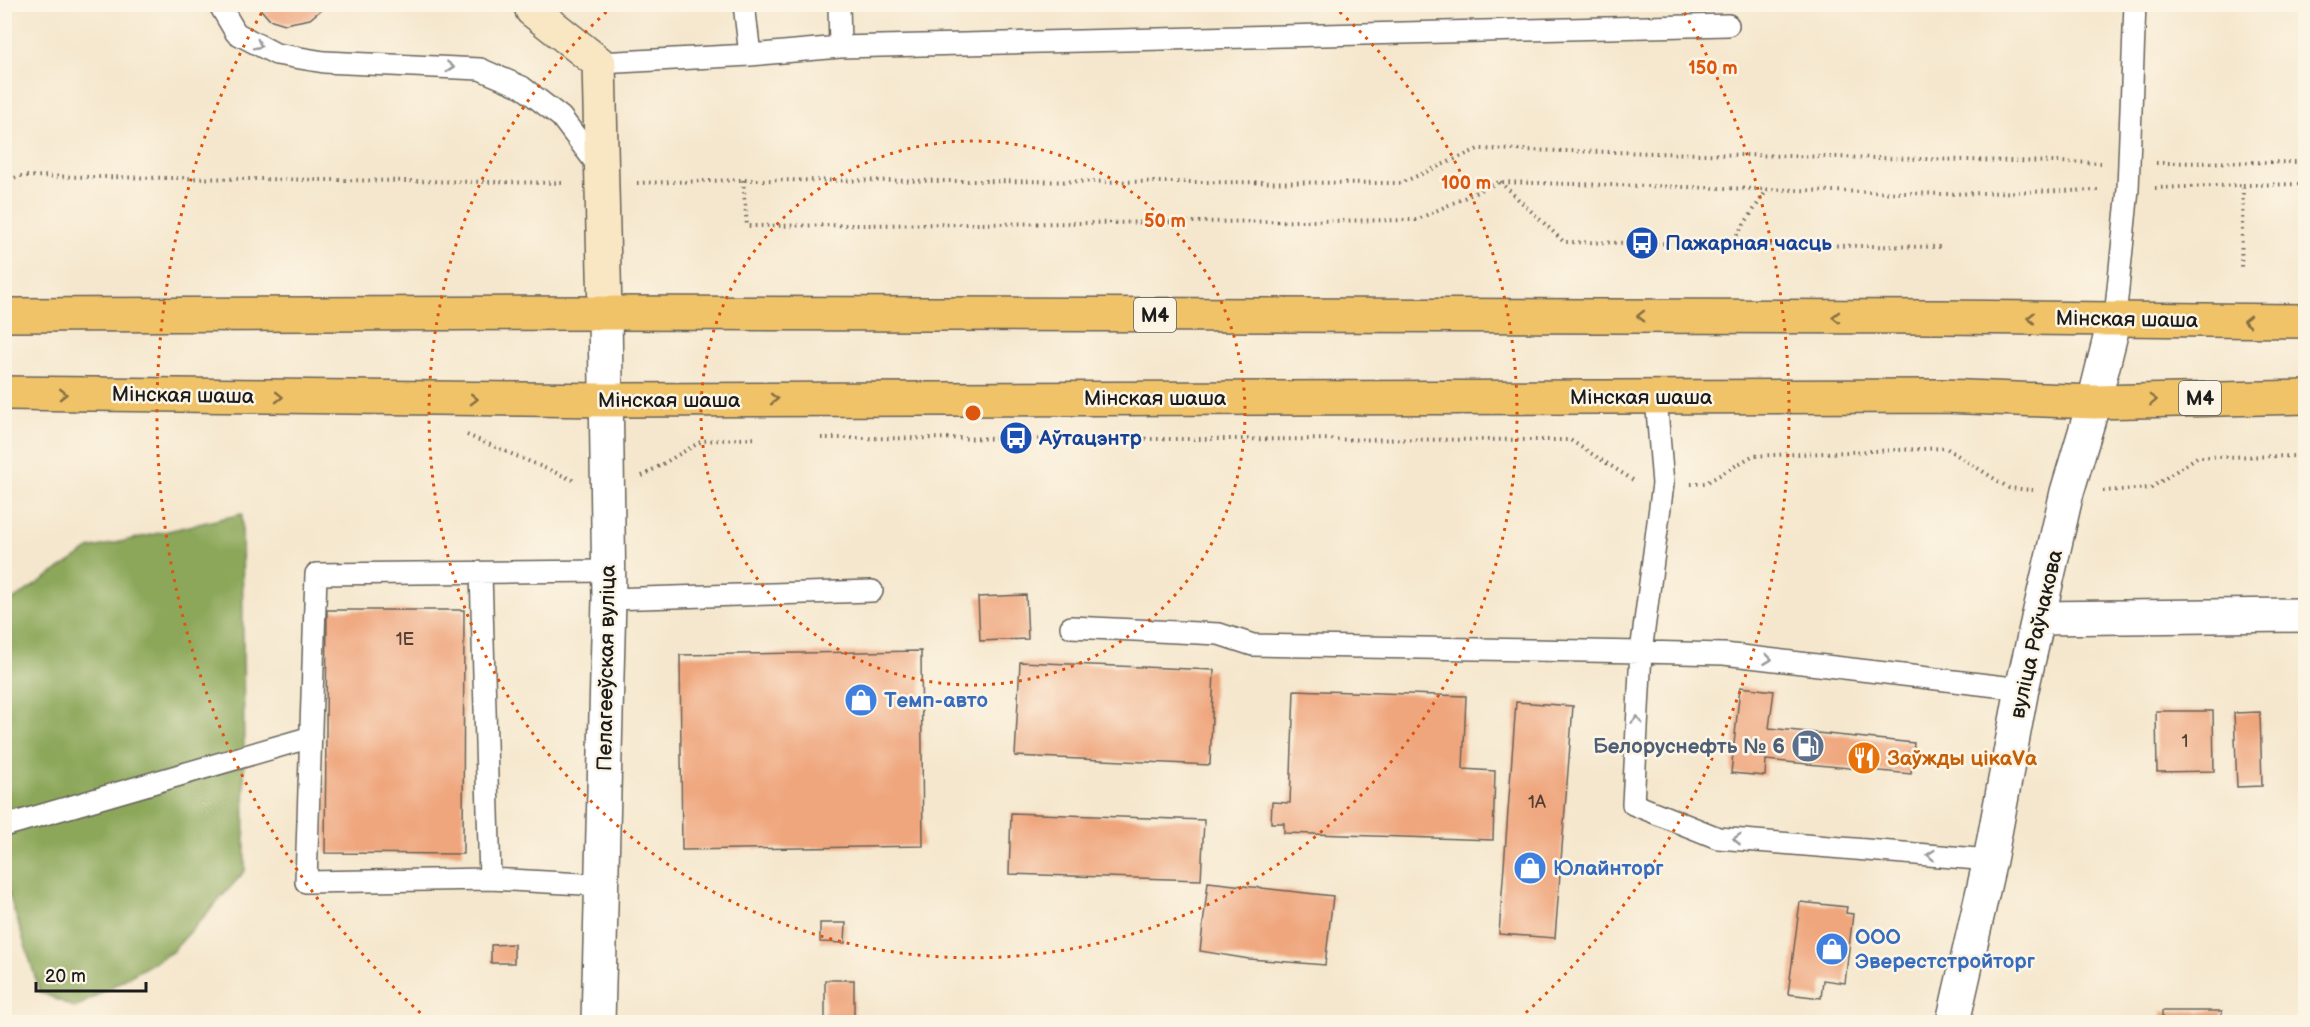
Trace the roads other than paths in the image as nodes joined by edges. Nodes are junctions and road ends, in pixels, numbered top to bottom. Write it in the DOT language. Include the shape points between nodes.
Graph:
graph roads {
  1 [pos="219,4"];
  2 [pos="744,4"];
  3 [pos="839,4"];
  4 [pos="2135,4"];
  5 [pos="529,6"];
  6 [pos="1728,25"];
  7 [pos="840,47"];
  8 [pos="750,56"];
  9 [pos="599,63"];
  10 [pos="603,178"];
  11 [pos="605,313"];
  12 [pos="4,315"];
  13 [pos="2115,318"];
  14 [pos="2306,321"];
  15 [pos="4,393"];
  16 [pos="1656,397"];
  17 [pos="2306,397"];
  18 [pos="606,400"];
  19 [pos="2094,402"];
  20 [pos="481,573"];
  21 [pos="609,585"];
  22 [pos="872,591"];
  23 [pos="2306,615"];
  24 [pos="2038,618"];
  25 [pos="1071,627"];
  26 [pos="1641,652"];
  27 [pos="2022,689"];
  28 [pos="311,737"];
  29 [pos="4,826"];
  30 [pos="1990,860"];
  31 [pos="490,879"];
  32 [pos="601,885"];
  33 [pos="598,1023"];
  34 [pos="1953,1023"];
  1 -- 10 [label="lane, one-way" via="236,33 276,54 324,62 480,69 511,82 561,117"];
  2 -- 8 [label="lane"];
  3 -- 7 [label="lane"];
  4 -- 13 [label="lane" via="2128,189"];
  5 -- 9 [label="street"];
  6 -- 7 [label="lane"];
  7 -- 8 [label="lane"];
  8 -- 9 [label="lane"];
  9 -- 10 [label="street"];
  10 -- 11 [label="street"];
  11 -- 12 [label="main road, Мінская шаша / М4"];
  13 -- 11 [label="main road, Мінская шаша / М4, one-way"];
  11 -- 18 [label="street, Пелагееўская вуліца"];
  14 -- 13 [label="main road, Мінская шаша / М4, one-way"];
  13 -- 19 [label="street, вуліца Раўчакова"];
  15 -- 18 [label="main road, Мінская шаша / М4, one-way"];
  18 -- 16 [label="main road, Мінская шаша / М4, one-way"];
  16 -- 19 [label="main road, Мінская шаша / М4" via="1943,396"];
  16 -- 26 [label="lane" via="1663,484"];
  19 -- 17 [label="main road, Мінская шаша / М4, one-way"];
  18 -- 21 [label="street, Пелагееўская вуліца"];
  19 -- 24 [label="street, вуліца Раўчакова" via="2067,492"];
  20 -- 21 [label="lane"];
  20 -- 28 [label="lane" via="316,574"];
  20 -- 31 [label="lane"];
  21 -- 22 [label="lane"];
  21 -- 32 [label="street, Пелагееўская вуліца"];
  23 -- 24 [label="street"];
  24 -- 27 [label="street, вуліца Раўчакова"];
  25 -- 26 [label="lane" via="1219,634 1253,645"];
  26 -- 27 [label="lane, one-way" via="1724,654"];
  30 -- 26 [label="lane, one-way" via="1718,838 1633,804"];
  27 -- 30 [label="street, вуліца Раўчакова"];
  28 -- 29 [label="lane"];
  28 -- 31 [label="lane" via="306,882"];
  30 -- 34 [label="street, вуліца Раўчакова"];
  31 -- 32 [label="lane"];
  32 -- 33 [label="street, Пелагееўская вуліца"];
}
